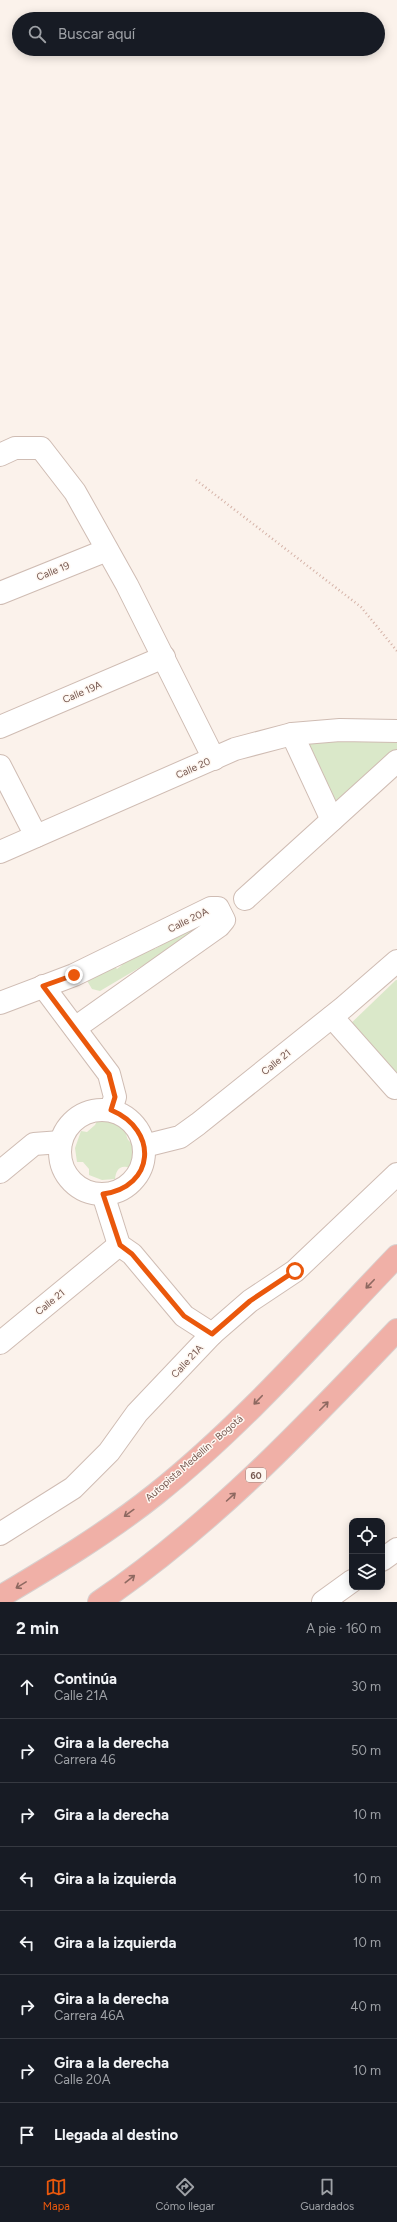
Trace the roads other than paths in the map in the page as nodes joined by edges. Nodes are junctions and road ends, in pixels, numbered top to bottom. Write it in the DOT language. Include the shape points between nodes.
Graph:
graph roads {
  1 [pos="0,455"];
  2 [pos="107,550"];
  3 [pos="0,593"];
  4 [pos="164,657"];
  5 [pos="0,727"];
  6 [pos="397,731"];
  7 [pos="292,734"];
  8 [pos="214,758"];
  9 [pos="397,761"];
  10 [pos="0,766"];
  11 [pos="332,820"];
  12 [pos="36,836"];
  13 [pos="0,852"];
  14 [pos="245,899"];
  15 [pos="397,961"];
  16 [pos="43,986"];
  17 [pos="0,1003"];
  18 [pos="332,1017"];
  19 [pos="75,1028"];
  20 [pos="395,1088"];
  21 [pos="111,1110"];
  22 [pos="61,1142"];
  23 [pos="144,1146"];
  24 [pos="0,1172"];
  25 [pos="397,1174"];
  26 [pos="103,1194"];
  27 [pos="120,1245"];
  28 [pos="397,1256"];
  29 [pos="397,1330"];
  30 [pos="212,1334"];
  31 [pos="0,1343"];
  32 [pos="0,1534"];
  33 [pos="397,1549"];
  34 [pos="385,1558"];
  35 [pos="349,1583"];
  36 [pos="0,1597"];
  37 [pos="99,1602"];
  38 [pos="323,1602"];
  1 -- 2 [label="street" via="15,448 41,448 75,492"];
  2 -- 3 [label="street, Calle 19"];
  2 -- 4 [label="street"];
  4 -- 5 [label="street, Calle 19A"];
  4 -- 8 [label="street"];
  6 -- 7 [label="street, Calle 20" via="340,730"];
  7 -- 8 [label="street, Calle 20" via="234,749"];
  7 -- 11 [label="street"];
  8 -- 12 [label="street, Calle 20"];
  9 -- 11 [label="street"];
  10 -- 12 [label="street"];
  11 -- 14 [label="street"];
  12 -- 13 [label="street, Calle 20"];
  15 -- 18 [label="street, Calle 21"];
  16 -- 17 [label="street, Calle 20A"];
  16 -- 19 [label="street"];
  16 -- 19 [label="street, Calle 20A" via="74,975 211,908 218,908 224,920 219,926"];
  18 -- 20 [label="street"];
  18 -- 23 [label="street, Calle 21" via="180,1137"];
  19 -- 21 [label="street" via="109,1074 115,1097"];
  21 -- 22 [label="street" via="98,1109 74,1120"];
  21 -- 23 [label="street" via="124,1115 134,1123 141,1134"];
  22 -- 24 [label="street" via="34,1144"];
  22 -- 26 [label="street" via="62,1164 70,1178 82,1189"];
  23 -- 26 [label="street" via="141,1170 134,1179 126,1187"];
  25 -- 30 [label="street, Calle 21A" via="295,1271 250,1301"];
  26 -- 27 [label="street"];
  27 -- 30 [label="street" via="132,1254 184,1316"];
  27 -- 31 [label="street, Calle 21"];
  28 -- 36 [label="highway, Autopista Medellín - Bogotá, one-way" via="224,1434 156,1494 75,1552"];
  37 -- 29 [label="highway, 60, one-way" via="198,1526 258,1472"];
  30 -- 32 [label="street, Calle 21A" via="137,1413 109,1452 73,1488"];
  33 -- 34 [label="street"];
  35 -- 38 [label="street"];
}
